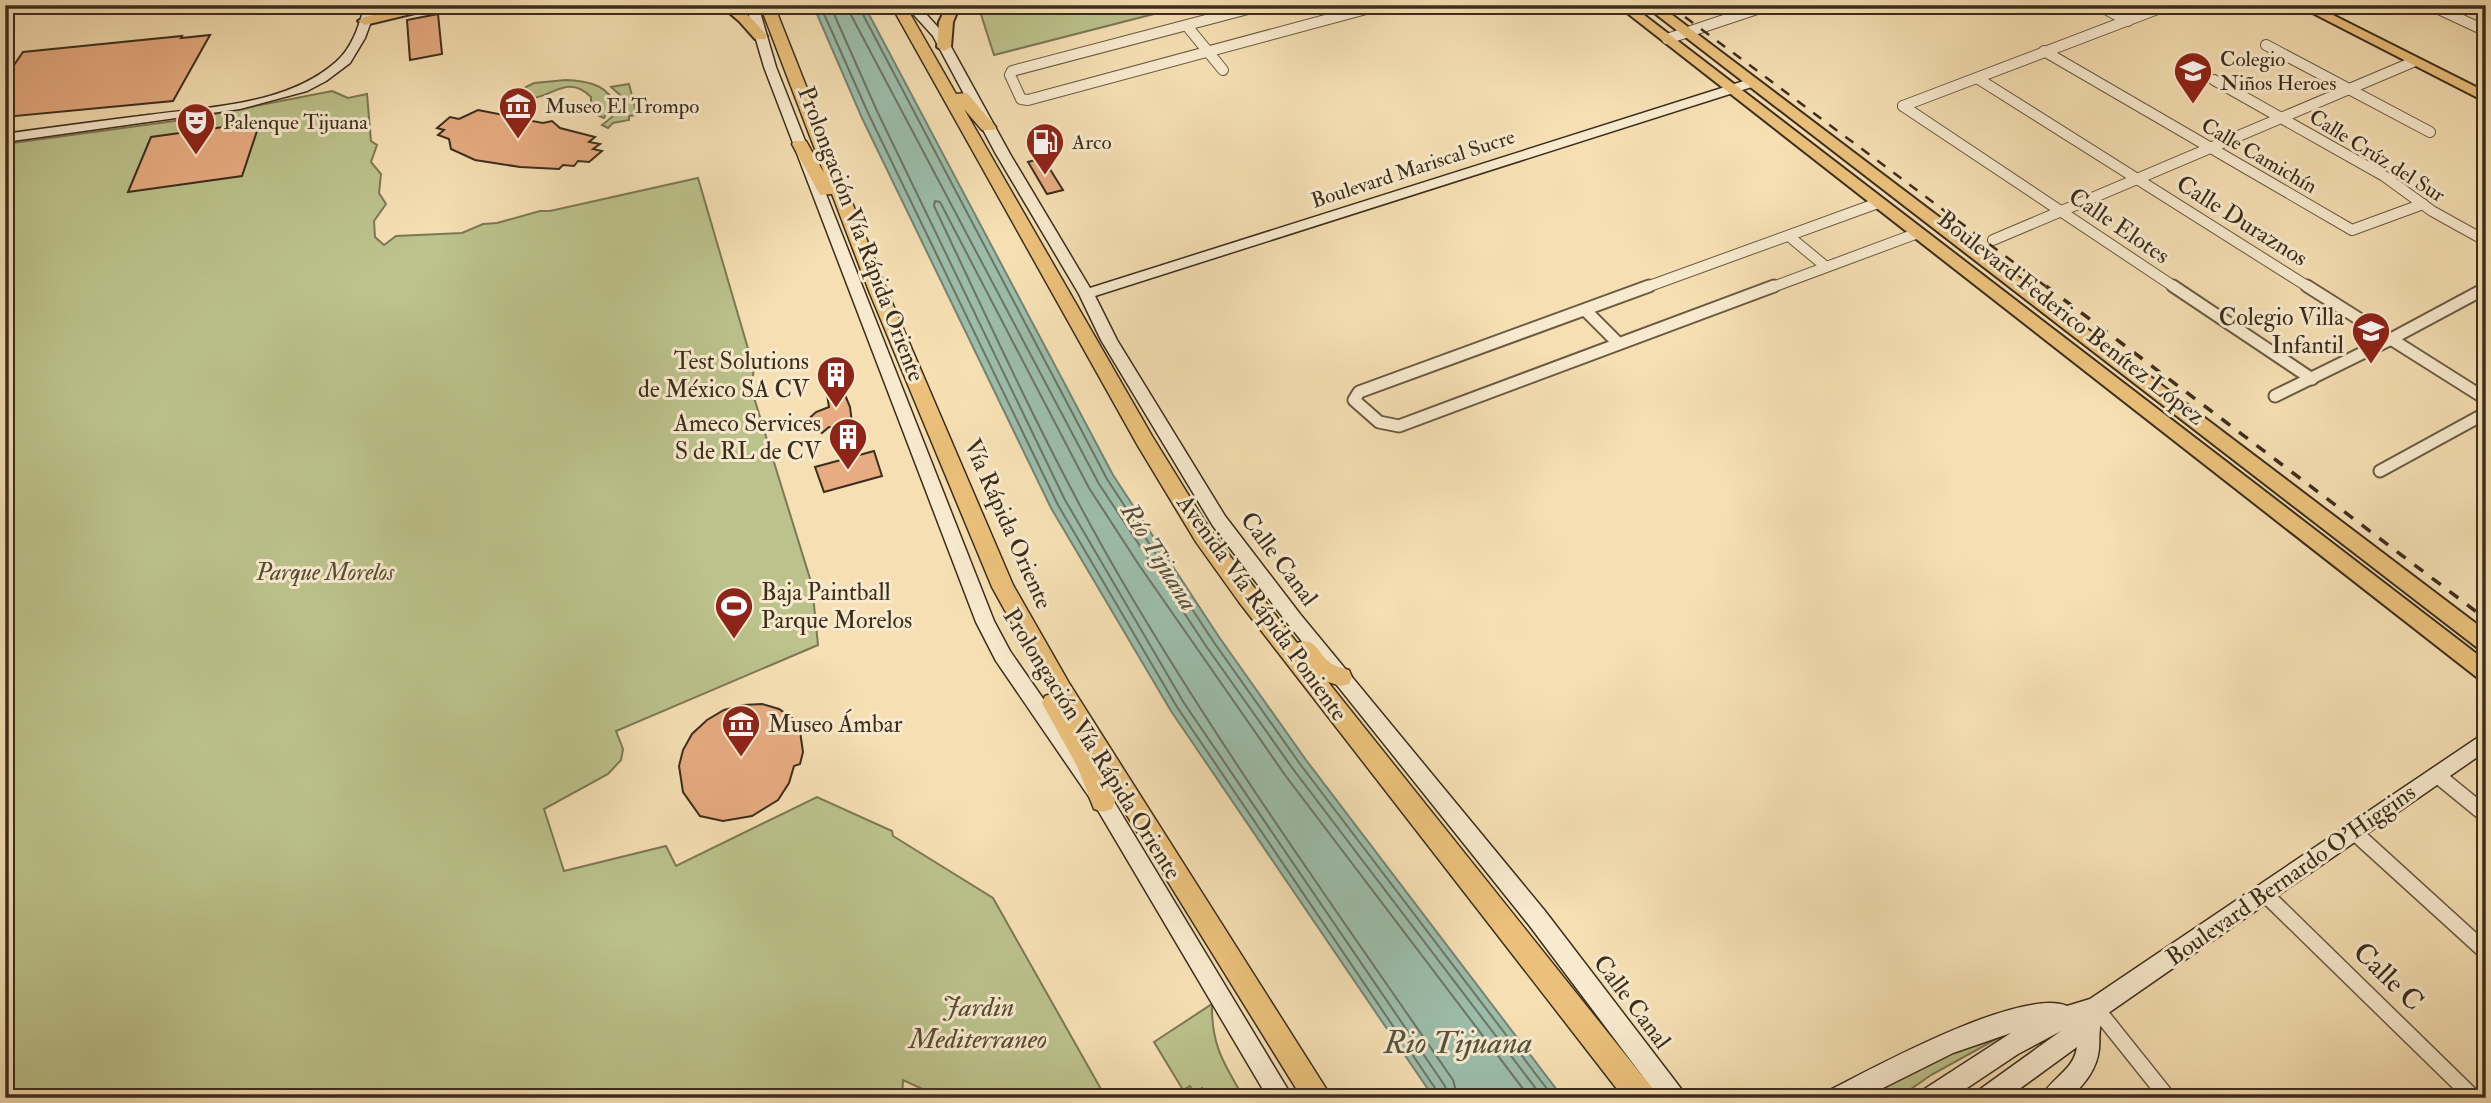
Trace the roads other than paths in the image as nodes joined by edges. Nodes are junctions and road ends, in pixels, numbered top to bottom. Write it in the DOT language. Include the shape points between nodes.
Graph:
graph roads {
  1 [pos="421,5"];
  2 [pos="442,5"];
  3 [pos="726,5"];
  4 [pos="752,5"];
  5 [pos="767,5"];
  6 [pos="898,5"];
  7 [pos="911,5"];
  8 [pos="954,5"];
  9 [pos="1263,5"];
  10 [pos="1381,5"];
  11 [pos="1623,5"];
  12 [pos="1650,5"];
  13 [pos="1769,5"];
  14 [pos="2098,5"];
  15 [pos="2168,5"];
  16 [pos="2327,5"];
  17 [pos="2430,5"];
  18 [pos="2310,6"];
  19 [pos="368,13"];
  20 [pos="2128,21"];
  21 [pos="1186,26"];
  22 [pos="2486,31"];
  23 [pos="1686,33"];
  24 [pos="760,36"];
  25 [pos="1667,39"];
  26 [pos="2266,45"];
  27 [pos="944,47"];
  28 [pos="924,49"];
  29 [pos="2044,51"];
  30 [pos="1207,52"];
  31 [pos="2413,62"];
  32 [pos="1223,70"];
  33 [pos="1977,78"];
  34 [pos="2214,80"];
  35 [pos="1751,83"];
  36 [pos="2486,84"];
  37 [pos="2347,89"];
  38 [pos="1731,90"];
  39 [pos="2486,98"];
  40 [pos="2282,117"];
  41 [pos="988,127"];
  42 [pos="2430,132"];
  43 [pos="5,138"];
  44 [pos="800,144"];
  45 [pos="2211,148"];
  46 [pos="2136,180"];
  47 [pos="1878,203"];
  48 [pos="2423,204"];
  49 [pos="2060,212"];
  50 [pos="2347,228"];
  51 [pos="1917,233"];
  52 [pos="1790,237"];
  53 [pos="1993,240"];
  54 [pos="2486,241"];
  55 [pos="1825,266"];
  56 [pos="2486,288"];
  57 [pos="878,290"];
  58 [pos="1086,294"];
  59 [pos="1586,310"];
  60 [pos="2391,339"];
  61 [pos="1109,340"];
  62 [pos="1618,343"];
  63 [pos="2312,379"];
  64 [pos="2275,396"];
  65 [pos="2486,399"];
  66 [pos="2486,413"];
  67 [pos="1145,441"];
  68 [pos="2380,471"];
  69 [pos="1203,536"];
  70 [pos="1003,587"];
  71 [pos="2486,643"];
  72 [pos="2486,673"];
  73 [pos="1340,677"];
  74 [pos="2486,740"];
  75 [pos="2437,775"];
  76 [pos="1103,801"];
  77 [pos="2486,815"];
  78 [pos="2354,832"];
  79 [pos="2265,894"];
  80 [pos="2486,952"];
  81 [pos="2086,1016"];
  82 [pos="1281,1098"];
  83 [pos="1318,1098"];
  84 [pos="1642,1098"];
  85 [pos="1674,1098"];
  86 [pos="1839,1098"];
  87 [pos="1931,1098"];
  88 [pos="1987,1098"];
  89 [pos="2053,1098"];
  90 [pos="2168,1098"];
  91 [pos="2474,1098"];
  1 -- 19 [label="main road"];
  2 -- 19 [label="main road"];
  3 -- 24 [label="main road"];
  4 -- 24 [label="main road, Prolongación Vía Rápida Oriente"];
  5 -- 57 [label="highway, Vía Rápida Oriente"];
  6 -- 28 [label="highway, Avenida Vía Rápida Poniente"];
  7 -- 27 [label="main road, Calle Canal"];
  8 -- 27 [label="main road" via="946,22"];
  9 -- 21 [label="street"];
  10 -- 30 [label="street"];
  11 -- 25 [label="main road, Boulevard Federico Benítez López"];
  12 -- 23 [label="main road, Boulevard Federico Benítez López"];
  13 -- 23 [label="street"];
  14 -- 20 [label="street"];
  15 -- 20 [label="street"];
  16 -- 36 [label="main road"];
  17 -- 22 [label="street"];
  18 -- 31 [label="main road"];
  19 -- 43 [label="main road" via="344,61 322,78 289,93 221,108"];
  20 -- 29 [label="street"];
  21 -- 30 [label="street"];
  21 -- 30 [label="street" via="1010,75 1021,99 1028,100"];
  23 -- 25 [label="street"];
  23 -- 35 [label="main road, Boulevard Federico Benítez López"];
  24 -- 44 [label="main road, Prolongación Vía Rápida Oriente"];
  25 -- 38 [label="main road, Boulevard Federico Benítez López"];
  26 -- 37 [label="street"];
  27 -- 41 [label="main road, Calle Canal"];
  28 -- 41 [label="highway"];
  28 -- 67 [label="highway, Avenida Vía Rápida Poniente"];
  29 -- 33 [label="street"];
  29 -- 45 [label="street, Calle Camichín"];
  30 -- 32 [label="street"];
  31 -- 37 [label="street"];
  31 -- 39 [label="main road"];
  33 -- 46 [label="street, Calle Duraznos"];
  33 -- 49 [label="street, Calle Elotes" via="1903,106"];
  34 -- 40 [label="street, Calle Crúz del Sur"];
  35 -- 38 [label="main road, Boulevard Mariscal Sucre"];
  35 -- 71 [label="main road, Boulevard Federico Benítez López"];
  37 -- 40 [label="street"];
  37 -- 42 [label="street"];
  38 -- 47 [label="main road, Boulevard Federico Benítez López"];
  38 -- 58 [label="main road, Boulevard Mariscal Sucre"];
  40 -- 45 [label="street"];
  40 -- 48 [label="street, Calle Crúz del Sur"];
  41 -- 58 [label="main road, Calle Canal"];
  44 -- 57 [label="highway" via="856,257"];
  44 -- 76 [label="main road, Prolongación Vía Rápida Oriente" via="985,622 1003,656"];
  45 -- 46 [label="street"];
  45 -- 50 [label="street, Calle Camichín"];
  46 -- 49 [label="street"];
  46 -- 60 [label="street, Calle Duraznos"];
  47 -- 51 [label="main road, Boulevard Federico Benítez López"];
  47 -- 52 [label="street"];
  48 -- 50 [label="street" via="2357,229"];
  48 -- 54 [label="street, Calle Crúz del Sur"];
  49 -- 53 [label="street"];
  49 -- 63 [label="street, Calle Elotes"];
  51 -- 55 [label="street"];
  51 -- 72 [label="main road, Boulevard Federico Benítez López"];
  52 -- 55 [label="street"];
  52 -- 59 [label="street"];
  55 -- 62 [label="street"];
  56 -- 60 [label="street"];
  57 -- 70 [label="highway, Vía Rápida Oriente"];
  58 -- 61 [label="main road, Calle Canal"];
  59 -- 62 [label="street"];
  59 -- 62 [label="street" via="1359,392 1354,400 1380,422 1399,426"];
  60 -- 63 [label="street"];
  60 -- 65 [label="street, Calle Duraznos"];
  61 -- 67 [label="highway" via="1109,352 1144,421"];
  61 -- 73 [label="main road, Calle Canal" via="1219,521"];
  63 -- 64 [label="street"];
  66 -- 68 [label="street"];
  67 -- 69 [label="highway, Avenida Vía Rápida Poniente"];
  69 -- 73 [label="highway" via="1220,547 1322,670"];
  69 -- 84 [label="highway, Avenida Vía Rápida Poniente"];
  70 -- 76 [label="highway" via="1004,609 1014,633 1087,762"];
  70 -- 83 [label="highway, Vía Rápida Oriente" via="1061,690"];
  73 -- 85 [label="main road, Calle Canal" via="1537,918"];
  74 -- 75 [label="main road, Boulevard Bernardo O'Higgins"];
  75 -- 77 [label="street"];
  75 -- 78 [label="main road, Boulevard Bernardo O'Higgins"];
  76 -- 82 [label="main road, Prolongación Vía Rápida Oriente"];
  78 -- 79 [label="main road, Boulevard Bernardo O'Higgins"];
  78 -- 80 [label="street"];
  79 -- 81 [label="main road, Boulevard Bernardo O'Higgins"];
  79 -- 91 [label="street, Calle C"];
  81 -- 86 [label="main road" via="2036,1016 1997,1025"];
  81 -- 87 [label="main road, Boulevard Bernardo O'Higgins" via="2040,1027"];
  81 -- 88 [label="main road, Boulevard Bernardo O'Higgins"];
  81 -- 89 [label="main road" via="2090,1052"];
  81 -- 90 [label="street"];
}
